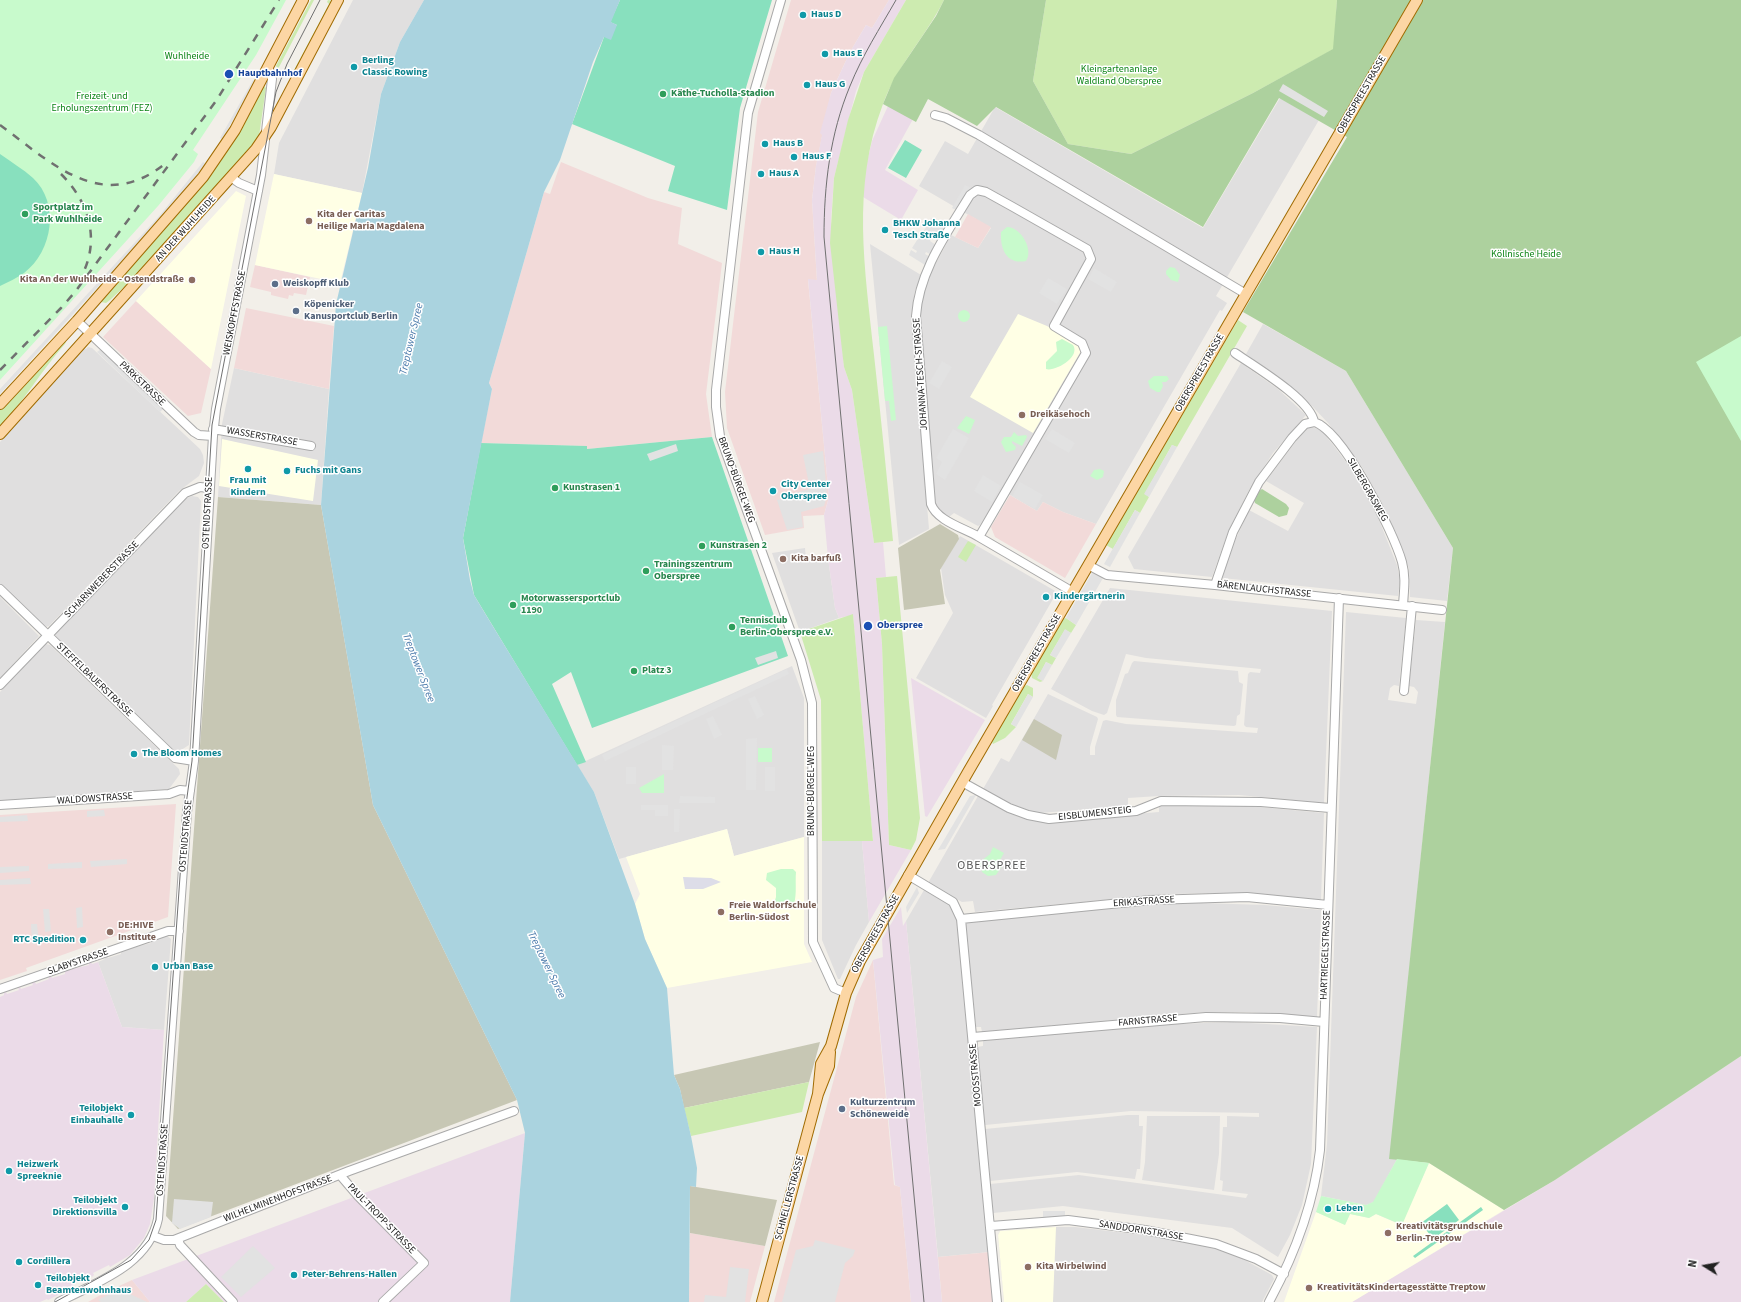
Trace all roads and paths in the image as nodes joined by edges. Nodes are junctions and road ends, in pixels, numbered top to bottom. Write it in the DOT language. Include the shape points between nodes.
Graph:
graph roads {
  1 [pos="303,0"];
  2 [pos="338,0"];
  3 [pos="781,0"];
  4 [pos="1417,0"];
  5 [pos="268,67"];
  6 [pos="935,115"];
  7 [pos="265,136"];
  8 [pos="232,178"];
  9 [pos="258,191"];
  10 [pos="1246,294"];
  11 [pos="77,321"];
  12 [pos="90,334"];
  13 [pos="1235,353"];
  14 [pos="0,404"];
  15 [pos="1314,422"];
  16 [pos="213,432"];
  17 [pos="0,434"];
  18 [pos="311,446"];
  19 [pos="209,488"];
  20 [pos="979,537"];
  21 [pos="1088,565"];
  22 [pos="1215,585"];
  23 [pos="0,589"];
  24 [pos="1073,592"];
  25 [pos="1339,598"];
  26 [pos="1403,605"];
  27 [pos="1412,606"];
  28 [pos="1442,610"];
  29 [pos="48,636"];
  30 [pos="0,685"];
  31 [pos="1404,691"];
  32 [pos="194,761"];
  33 [pos="962,782"];
  34 [pos="190,791"];
  35 [pos="0,805"];
  36 [pos="1330,808"];
  37 [pos="908,875"];
  38 [pos="1328,904"];
  39 [pos="960,919"];
  40 [pos="179,931"];
  41 [pos="0,989"];
  42 [pos="846,993"];
  43 [pos="1324,1022"];
  44 [pos="972,1037"];
  45 [pos="514,1111"];
  46 [pos="340,1175"];
  47 [pos="991,1226"];
  48 [pos="153,1236"];
  49 [pos="178,1239"];
  50 [pos="1284,1274"];
  51 [pos="59,1302"];
  52 [pos="233,1302"];
  53 [pos="383,1302"];
  54 [pos="762,1302"];
  55 [pos="997,1302"];
  56 [pos="1269,1302"];
  1 -- 5 [label="main road, AN DER WUHLHEIDE"];
  2 -- 7 [label="main road, AN DER WUHLHEIDE"];
  3 -- 42 [label="street, BRUNO-BÜRGEL-WEG" via="748,113 726,292 716,407 720,436 801,660 812,703 813,942 834,988"];
  4 -- 10 [label="main road, OBERSPREESTRASSE"];
  5 -- 7 [label="street, WEISKOPFFSTRASSE" via="272,79"];
  5 -- 11 [label="main road, AN DER WUHLHEIDE" via="235,130 203,177"];
  6 -- 10 [label="street" via="979,135"];
  7 -- 8 [label="main road, AN DER WUHLHEIDE"];
  7 -- 9 [label="street, WEISKOPFFSTRASSE"];
  8 -- 9 [label="street"];
  8 -- 12 [label="main road, AN DER WUHLHEIDE"];
  9 -- 16 [label="street, WEISKOPFFSTRASSE"];
  10 -- 21 [label="main road, OBERSPREESTRASSE"];
  11 -- 12 [label="street, PARKSTRASSE"];
  11 -- 14 [label="main road, AN DER WUHLHEIDE"];
  12 -- 16 [label="street, PARKSTRASSE" via="194,432 199,435"];
  12 -- 17 [label="main road, AN DER WUHLHEIDE"];
  13 -- 15 [label="street, SILBERGRASWEG" via="1292,393 1311,412"];
  15 -- 22 [label="street" via="1299,429 1259,482 1233,532"];
  15 -- 26 [label="street, SILBERGRASWEG" via="1332,437 1350,459 1382,511 1402,563 1405,579"];
  16 -- 18 [label="street, WASSERSTRASSE"];
  16 -- 19 [label="street, OSTENDSTRASSE"];
  19 -- 29 [label="street, SCHARNWEBERSTRASSE" via="200,487 185,493"];
  19 -- 32 [label="street, OSTENDSTRASSE"];
  20 -- 20 [label="street, JOHANNA-TESCH-STRASSE" via="939,516 931,504 916,316 917,300 933,258 970,195 977,190 986,192 1087,250 1091,259 1054,326 1082,343 1086,353"];
  20 -- 24 [label="street, JOHANNA-TESCH-STRASSE"];
  21 -- 22 [label="street, BÄRENLAUCHSTRASSE" via="1107,575"];
  21 -- 24 [label="main road, OBERSPREESTRASSE"];
  22 -- 25 [label="street, BÄRENLAUCHSTRASSE"];
  23 -- 29 [label="street, STEFFELBAUERSTRASSE"];
  24 -- 33 [label="main road, OBERSPREESTRASSE"];
  25 -- 26 [label="street, BÄRENLAUCHSTRASSE"];
  25 -- 36 [label="street, HARTRIEGELSTRASSE"];
  26 -- 27 [label="street, BÄRENLAUCHSTRASSE"];
  27 -- 28 [label="street, BÄRENLAUCHSTRASSE"];
  27 -- 31 [label="street"];
  29 -- 30 [label="street, SCHARNWEBERSTRASSE"];
  29 -- 32 [label="street, STEFFELBAUERSTRASSE" via="175,758"];
  32 -- 34 [label="street, OSTENDSTRASSE"];
  33 -- 36 [label="street, EISBLUMENSTEIG" via="1009,808 1028,816 1049,819 1136,811 1161,801 1262,802"];
  33 -- 37 [label="main road, OBERSPREESTRASSE"];
  34 -- 35 [label="street, WALDOWSTRASSE"];
  34 -- 40 [label="street, OSTENDSTRASSE"];
  36 -- 38 [label="street, HARTRIEGELSTRASSE"];
  37 -- 39 [label="street, MOOSSTRASSE" via="953,902"];
  37 -- 42 [label="main road, OBERSPREESTRASSE" via="860,961"];
  38 -- 39 [label="street, ERIKASTRASSE" via="1247,898 1150,900"];
  38 -- 43 [label="street, HARTRIEGELSTRASSE"];
  39 -- 44 [label="street, MOOSSTRASSE"];
  40 -- 41 [label="street, SLABYSTRASSE" via="165,931"];
  40 -- 48 [label="street, OSTENDSTRASSE" via="160,1203"];
  42 -- 54 [label="main road, SCHNELLERSTRASSE" via="831,1046 829,1066 818,1094"];
  43 -- 44 [label="street, FARNSTRASSE" via="1206,1017"];
  43 -- 50 [label="street, HARTRIEGELSTRASSE" via="1317,1174 1307,1218"];
  44 -- 47 [label="street, MOOSSTRASSE"];
  45 -- 46 [label="street, WILHELMINENHOFSTRASSE"];
  46 -- 49 [label="street, WILHELMINENHOFSTRASSE"];
  46 -- 53 [label="street, PAUL-TROPP-STRASSE" via="424,1263"];
  47 -- 50 [label="street, SANDDORNSTRASSE" via="1068,1220 1145,1230 1216,1244 1256,1259"];
  47 -- 55 [label="street, MOOSSTRASSE"];
  48 -- 49 [label="street, WILHELMINENHOFSTRASSE" via="168,1241"];
  48 -- 51 [label="street" via="144,1250 128,1264"];
  49 -- 52 [label="street" via="180,1245"];
  50 -- 56 [label="street, HARTRIEGELSTRASSE"];
}
